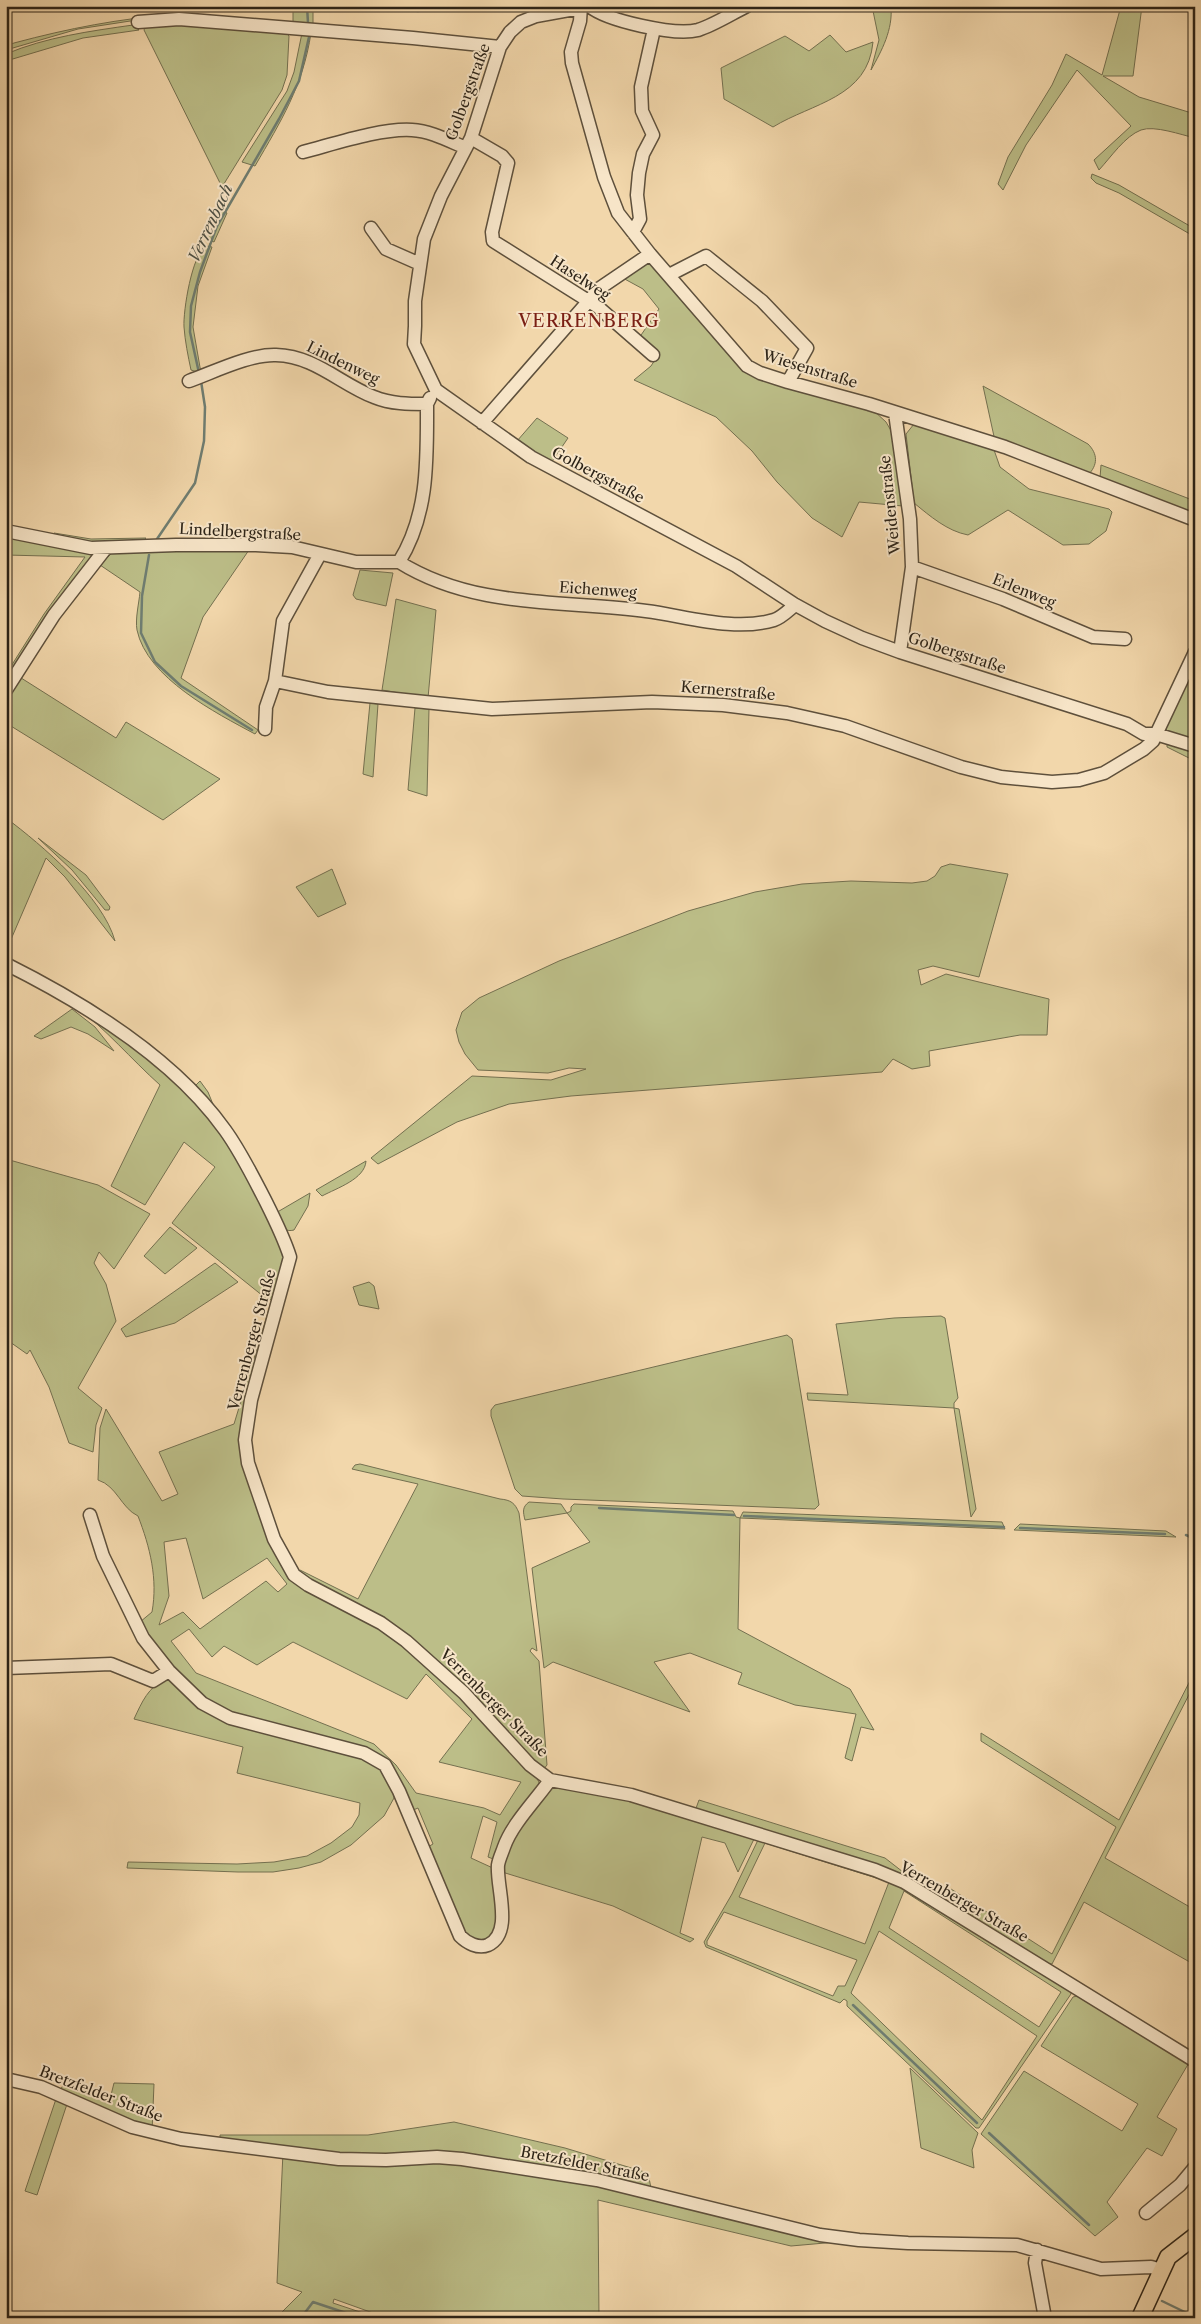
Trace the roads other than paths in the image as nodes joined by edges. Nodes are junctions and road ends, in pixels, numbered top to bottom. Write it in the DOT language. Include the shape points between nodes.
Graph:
graph roads {
  1 [pos="747,6"];
  2 [pos="584,7"];
  3 [pos="558,8"];
  4 [pos="138,22"];
  5 [pos="654,29"];
  6 [pos="500,47"];
  7 [pos="469,143"];
  8 [pos="303,152"];
  9 [pos="371,228"];
  10 [pos="633,232"];
  11 [pos="650,254"];
  12 [pos="420,264"];
  13 [pos="669,275"];
  14 [pos="588,300"];
  15 [pos="653,355"];
  16 [pos="189,381"];
  17 [pos="788,382"];
  18 [pos="436,390"];
  19 [pos="427,404"];
  20 [pos="895,413"];
  21 [pos="482,423"];
  22 [pos="1195,520"];
  23 [pos="6,531"];
  24 [pos="106,548"];
  25 [pos="320,554"];
  26 [pos="399,562"];
  27 [pos="912,567"];
  28 [pos="795,605"];
  29 [pos="1125,639"];
  30 [pos="900,652"];
  31 [pos="1195,652"];
  32 [pos="275,681"];
  33 [pos="6,690"];
  34 [pos="264,729"];
  35 [pos="1156,734"];
  36 [pos="1195,746"];
  37 [pos="6,964"];
  38 [pos="90,1515"];
  39 [pos="6,1668"];
  40 [pos="169,1671"];
  41 [pos="550,1780"];
  42 [pos="1195,2061"];
  43 [pos="6,2079"];
  44 [pos="1195,2167"];
  45 [pos="1146,2213"];
  46 [pos="1195,2236"];
  47 [pos="1037,2250"];
  48 [pos="1161,2270"];
  49 [pos="1045,2318"];
  50 [pos="1140,2318"];
  1 -- 5 [label="street" via="699,30"];
  2 -- 3 [label="street, Golbergstraße"];
  2 -- 5 [label="street"];
  2 -- 10 [label="street, Wiesenstraße" via="571,52 572,63 604,177 618,213"];
  3 -- 6 [label="street, Golbergstraße" via="521,22"];
  4 -- 6 [label="street" via="179,20"];
  5 -- 10 [label="street" via="641,87 642,111 653,135 643,154 639,173 640,219"];
  6 -- 7 [label="street, Golbergstraße"];
  7 -- 8 [label="street" via="412,130 386,132"];
  7 -- 12 [label="street, Golbergstraße" via="441,196 424,239"];
  7 -- 14 [label="street, Haselweg" via="502,156 508,163 492,241"];
  9 -- 12 [label="street" via="386,249"];
  10 -- 11 [label="street, Wiesenstraße"];
  11 -- 13 [label="street, Wiesenstraße"];
  11 -- 14 [label="street" via="615,276"];
  12 -- 18 [label="street, Golbergstraße" via="414,344"];
  13 -- 17 [label="street, Wiesenstraße" via="747,366"];
  13 -- 17 [label="street" via="706,256 762,301 807,348"];
  14 -- 15 [label="street, Haselweg"];
  14 -- 21 [label="street"];
  16 -- 19 [label="street, Lindenweg" via="256,357 276,355 320,366 373,397 394,403"];
  17 -- 20 [label="street, Wiesenstraße"];
  18 -- 19 [label="street"];
  18 -- 21 [label="street, Golbergstraße"];
  19 -- 26 [label="street" via="424,492 414,533"];
  20 -- 22 [label="street, Wiesenstraße" via="1005,447"];
  20 -- 27 [label="street, Weidenstraße" via="910,519"];
  21 -- 28 [label="street, Golbergstraße" via="531,457 736,566"];
  23 -- 24 [label="street, Lindelbergstraße" via="91,548"];
  24 -- 25 [label="street, Lindelbergstraße" via="239,545 292,548"];
  24 -- 33 [label="street" via="54,615"];
  25 -- 26 [label="street, Lindelbergstraße" via="356,562"];
  25 -- 32 [label="street" via="282,621"];
  26 -- 28 [label="street, Eichenweg" via="440,583 506,600 644,610 726,623 776,620"];
  27 -- 29 [label="street, Erlenweg" via="1003,599 1093,637"];
  27 -- 30 [label="street, Weidenstraße"];
  28 -- 30 [label="street, Golbergstraße" via="862,638"];
  30 -- 35 [label="street, Golbergstraße" via="1127,724 1144,734"];
  31 -- 35 [label="street, Kernerstraße"];
  32 -- 34 [label="street" via="266,707"];
  32 -- 35 [label="street, Kernerstraße" via="328,692 492,709 652,702 723,705 787,713 845,726 961,767 1001,777 1052,782 1079,780 1104,773 1144,749"];
  35 -- 36 [label="street, Golbergstraße"];
  37 -- 41 [label="street, Verrenberger Straße" via="97,1014 168,1070 196,1097 224,1128 282,1234 290,1257 251,1400 246,1440 248,1463 256,1488 283,1557 294,1575 367,1615 406,1641 464,1693 530,1764"];
  38 -- 40 [label="street" via="103,1556 144,1638"];
  39 -- 40 [label="street" via="111,1664 153,1680"];
  40 -- 41 [label="street" via="202,1703 230,1718 364,1753 385,1765 460,1936 474,1945 487,1946 499,1933 502,1923 500,1858 517,1824"];
  41 -- 42 [label="street, Verrenberger Straße" via="631,1795 875,1870 904,1882"];
  43 -- 47 [label="street, Bretzfelder Straße" via="41,2087 132,2127 181,2139 339,2159 462,2159 597,2180 820,2234 908,2243 1017,2245"];
  44 -- 45 [label="street" via="1180,2185"];
  46 -- 48 [label="main road" via="1176,2249"];
  47 -- 48 [label="street, Bretzfelder Straße" via="1101,2269 1151,2267"];
  47 -- 49 [label="street" via="1035,2263"];
  48 -- 50 [label="main road"];
}
